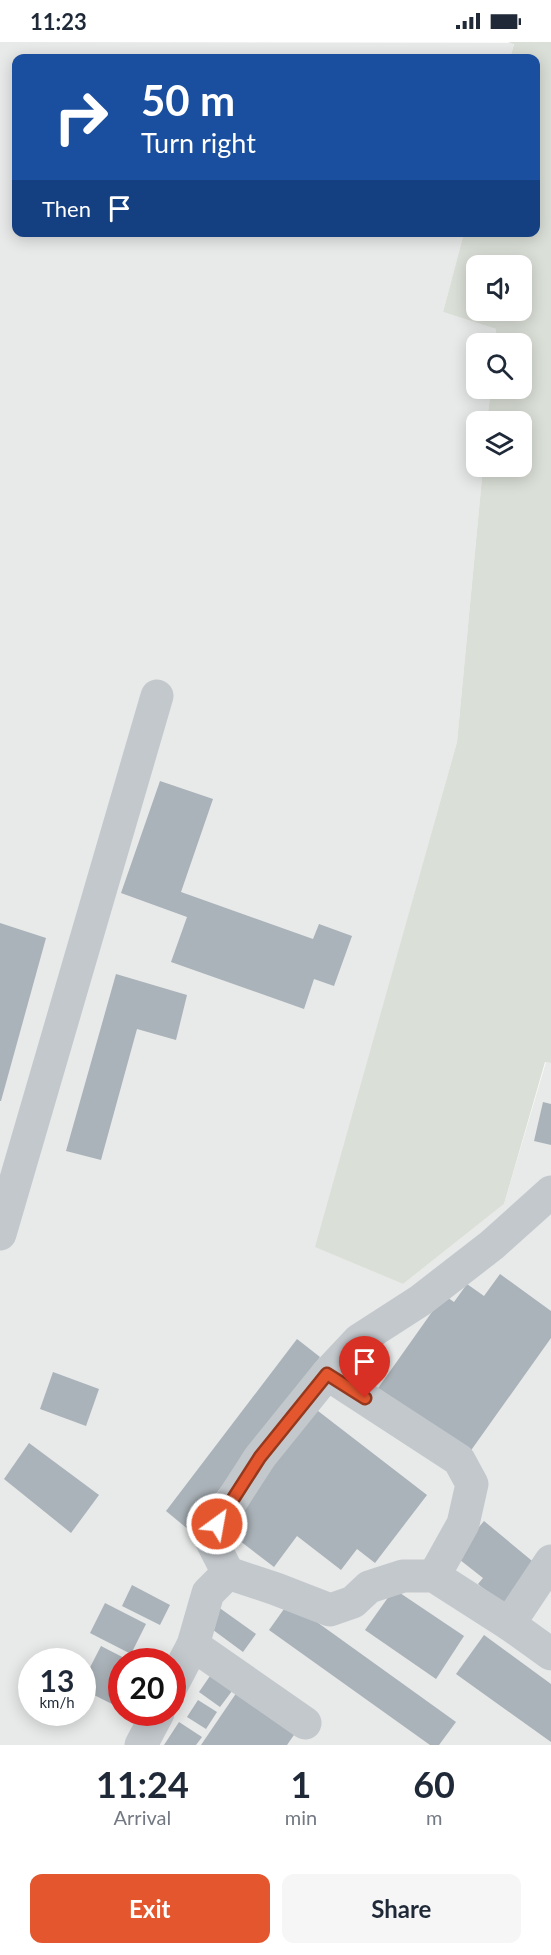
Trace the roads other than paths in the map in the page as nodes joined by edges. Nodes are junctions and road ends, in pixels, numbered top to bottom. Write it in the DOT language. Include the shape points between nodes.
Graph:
graph roads {
  1 [pos="158,696"];
  2 [pos="551,1192"];
  3 [pos="0,1234"];
  4 [pos="327,1374"];
  5 [pos="551,1561"];
  6 [pos="228,1573"];
  7 [pos="434,1576"];
  8 [pos="509,1624"];
  9 [pos="193,1645"];
  10 [pos="551,1654"];
  11 [pos="186,1658"];
  12 [pos="305,1723"];
  13 [pos="151,1726"];
  14 [pos="141,1745"];
  1 -- 3 [label="lane"];
  2 -- 4 [label="lane" via="430,1294 359,1340"];
  4 -- 6 [label="lane" via="260,1457 209,1536"];
  4 -- 7 [label="lane" via="459,1460 472,1484 464,1524"];
  5 -- 8 [label="lane"];
  6 -- 7 [label="lane" via="330,1610 353,1602 369,1587 403,1576"];
  6 -- 9 [label="lane" via="208,1593"];
  7 -- 8 [label="lane"];
  8 -- 10 [label="lane"];
  9 -- 11 [label="lane"];
  9 -- 12 [label="lane"];
  13 -- 14 [label="lane"];
}
